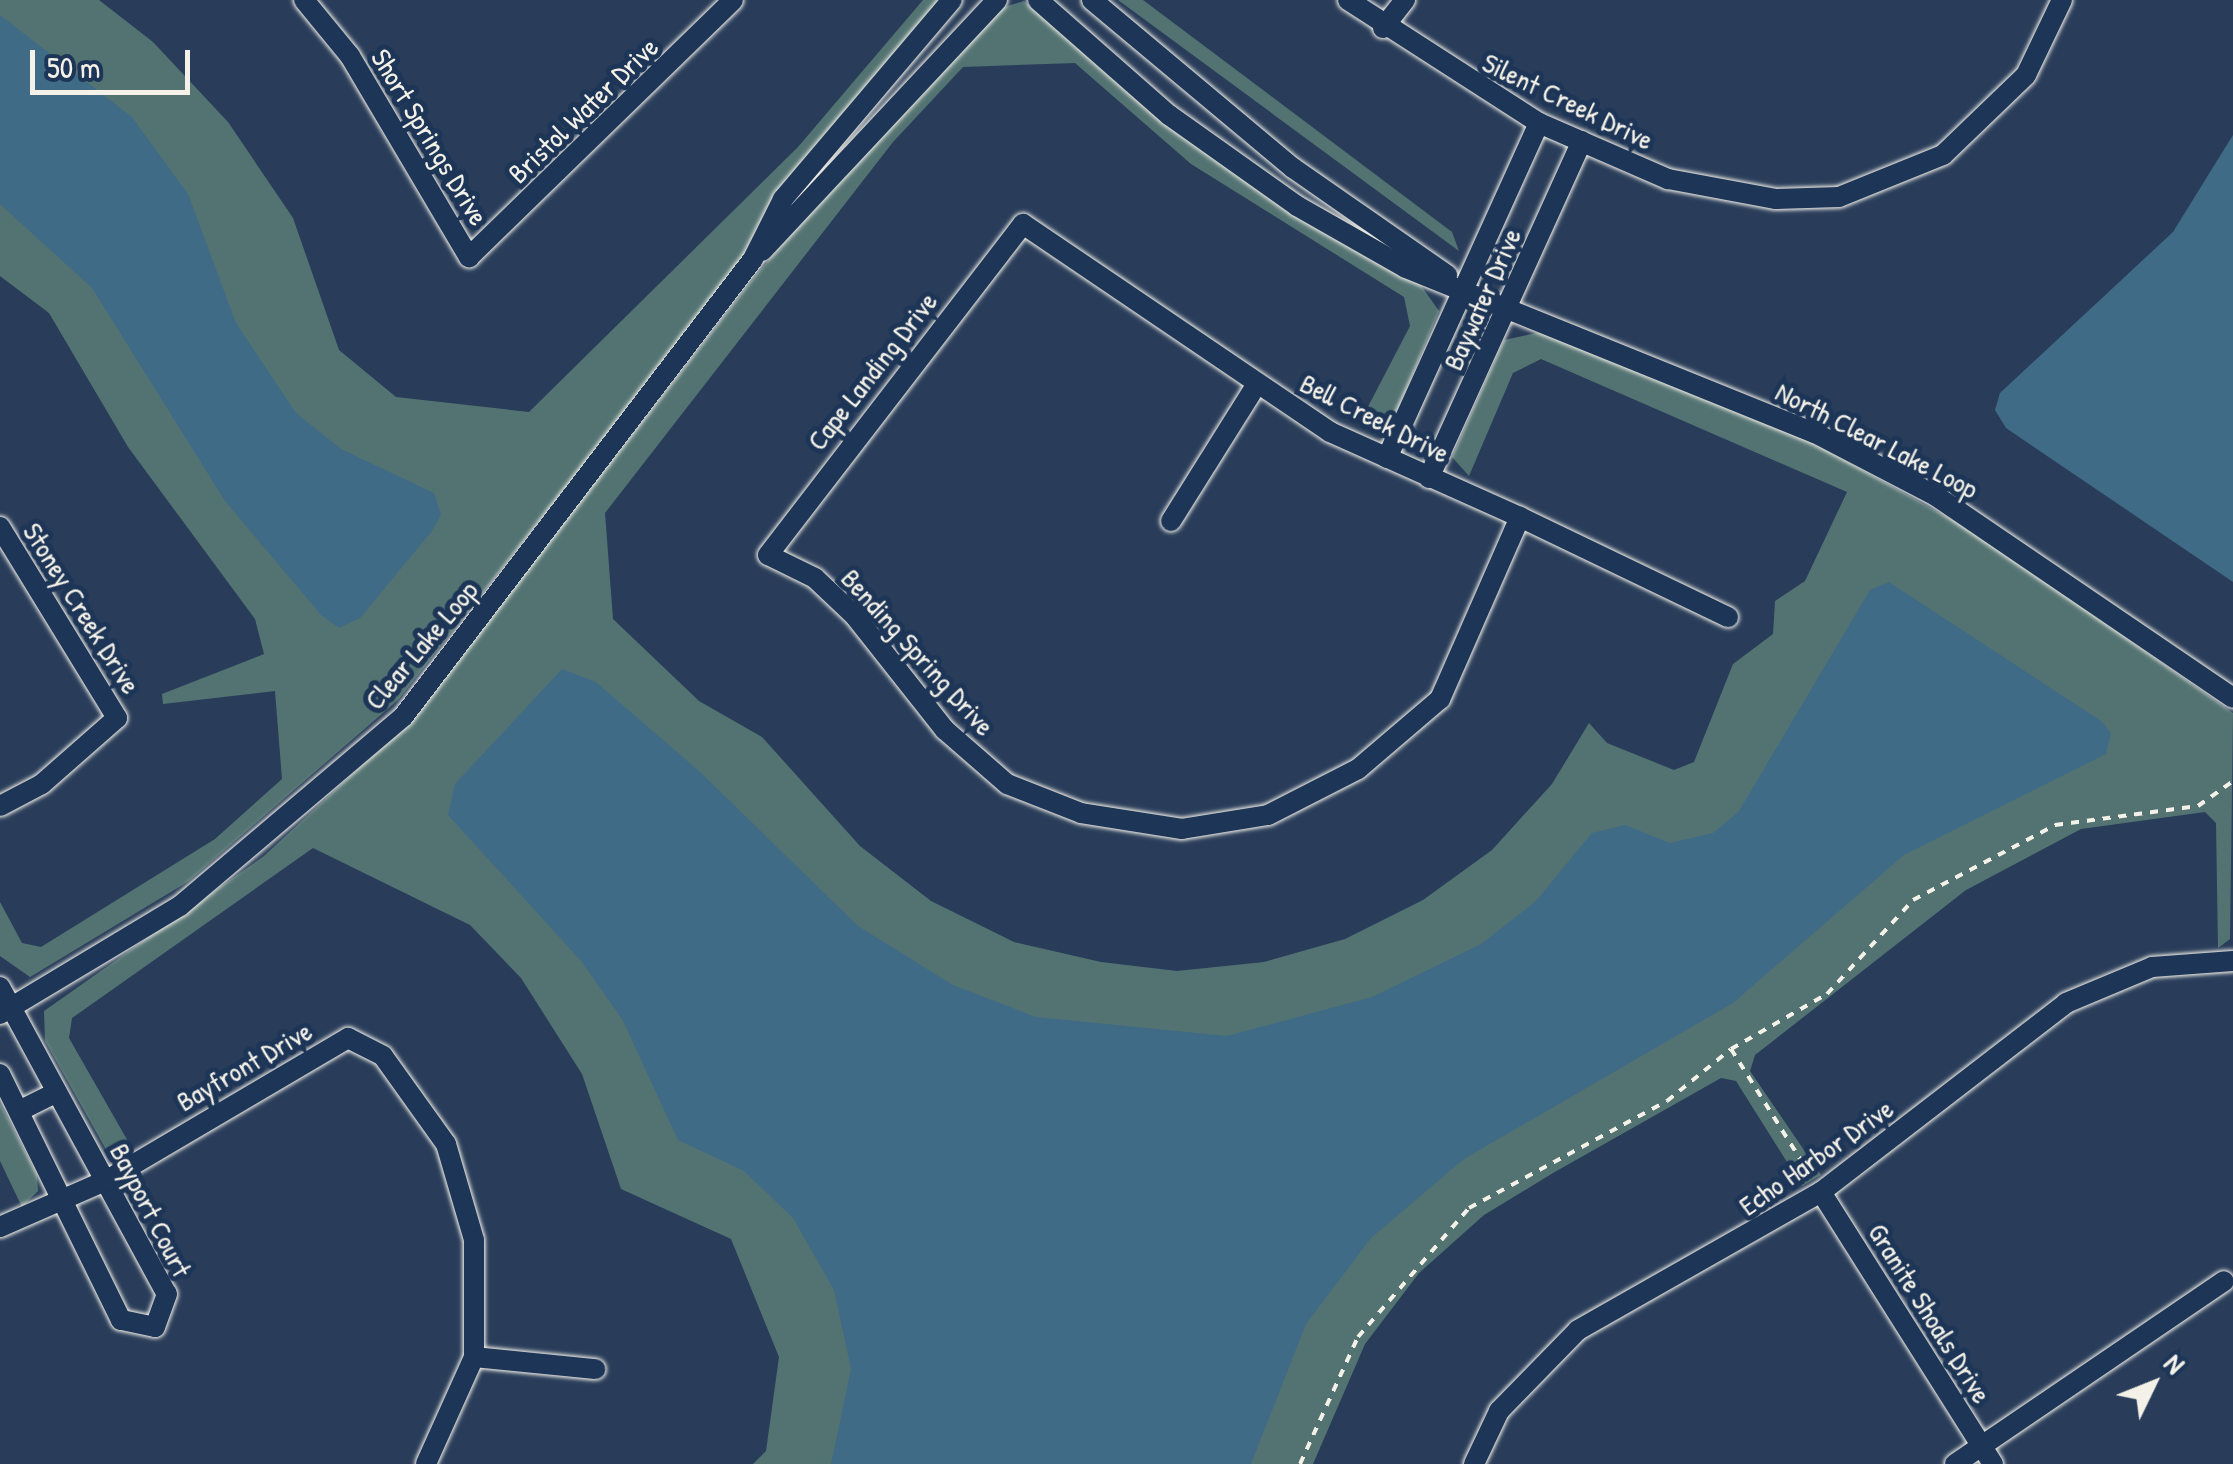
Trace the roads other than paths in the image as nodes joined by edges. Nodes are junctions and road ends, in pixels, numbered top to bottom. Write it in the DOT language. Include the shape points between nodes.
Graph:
graph roads {
  1 [pos="304,0"];
  2 [pos="733,0"];
  3 [pos="952,0"];
  4 [pos="997,0"];
  5 [pos="1038,0"];
  6 [pos="1092,0"];
  7 [pos="1348,0"];
  8 [pos="1405,0"];
  9 [pos="2062,0"];
  10 [pos="1384,28"];
  11 [pos="1539,124"];
  12 [pos="1582,141"];
  13 [pos="1024,224"];
  14 [pos="469,258"];
  15 [pos="753,259"];
  16 [pos="1465,288"];
  17 [pos="1509,308"];
  18 [pos="1255,387"];
  19 [pos="1387,458"];
  20 [pos="1429,478"];
  21 [pos="1520,517"];
  22 [pos="1171,520"];
  23 [pos="0,528"];
  24 [pos="768,555"];
  25 [pos="1728,617"];
  26 [pos="2233,698"];
  27 [pos="0,806"];
  28 [pos="2233,961"];
  29 [pos="0,987"];
  30 [pos="5,1012"];
  31 [pos="0,1074"];
  32 [pos="56,1092"];
  33 [pos="19,1110"];
  34 [pos="107,1180"];
  35 [pos="1821,1192"];
  36 [pos="61,1202"];
  37 [pos="0,1227"];
  38 [pos="2224,1281"];
  39 [pos="474,1358"];
  40 [pos="595,1369"];
  41 [pos="1987,1456"];
  42 [pos="426,1464"];
  43 [pos="1474,1464"];
  44 [pos="1955,1464"];
  1 -- 14 [label="street, Short Springs Drive" via="350,56"];
  2 -- 14 [label="street, Bristol Water Drive"];
  3 -- 15 [label="street, Clear Lake Loop" via="783,199"];
  4 -- 15 [label="street, Clear Lake Loop"];
  5 -- 16 [label="street, North Clear Lake Loop" via="1170,115 1297,206 1406,268"];
  6 -- 16 [label="street, North Clear Lake Loop" via="1293,168"];
  7 -- 10 [label="street, Silent Creek Drive"];
  8 -- 10 [label="street"];
  9 -- 12 [label="street, Silent Creek Drive" via="2026,76 1989,120 1891,180 1839,197 1776,199 1668,179"];
  10 -- 11 [label="street, Silent Creek Drive"];
  11 -- 12 [label="street, Silent Creek Drive"];
  11 -- 16 [label="street, Baywater Drive"];
  12 -- 17 [label="street, Baywater Drive"];
  13 -- 18 [label="street, Bell Creek Drive"];
  13 -- 24 [label="street, Cape Landing Drive"];
  15 -- 30 [label="street, Clear Lake Loop" via="403,717 180,906"];
  16 -- 17 [label="street, North Clear Lake Loop"];
  16 -- 19 [label="street, Baywater Drive"];
  17 -- 20 [label="street, Baywater Drive"];
  17 -- 26 [label="street, North Clear Lake Loop" via="1815,433 1936,496"];
  18 -- 19 [label="street, Bell Creek Drive"];
  18 -- 22 [label="street"];
  19 -- 20 [label="street, Bell Creek Drive"];
  20 -- 21 [label="street, Bell Creek Drive"];
  21 -- 24 [label="street, Bending Spring Drive" via="1440,698 1358,769 1268,816 1182,829 1080,814 1006,784 944,730 856,616 814,578"];
  21 -- 25 [label="street, Bell Creek Drive"];
  23 -- 27 [label="street, Stoney Creek Drive" via="117,718 42,784"];
  28 -- 35 [label="street, Echo Harbor Drive" via="2152,967 2066,1004"];
  29 -- 30 [label="street, Bayport Court"];
  30 -- 32 [label="street, Bayport Court"];
  31 -- 33 [label="street, Bayport Court"];
  32 -- 33 [label="street"];
  32 -- 34 [label="street, Bayport Court"];
  33 -- 36 [label="street, Bayport Court"];
  34 -- 36 [label="street, Bayfront Drive"];
  34 -- 36 [label="street, Bayport Court" via="167,1294 155,1327 121,1320"];
  34 -- 39 [label="street, Bayfront Drive" via="348,1038 383,1056 446,1144 474,1240"];
  35 -- 41 [label="street, Granite Shoals Drive"];
  35 -- 43 [label="street, Echo Harbor Drive" via="1578,1330 1499,1411"];
  36 -- 37 [label="street, Bayfront Drive"];
  38 -- 41 [label="street"];
  39 -- 40 [label="street"];
  39 -- 42 [label="street, Bayfront Drive"];
  41 -- 44 [label="street"];
}
